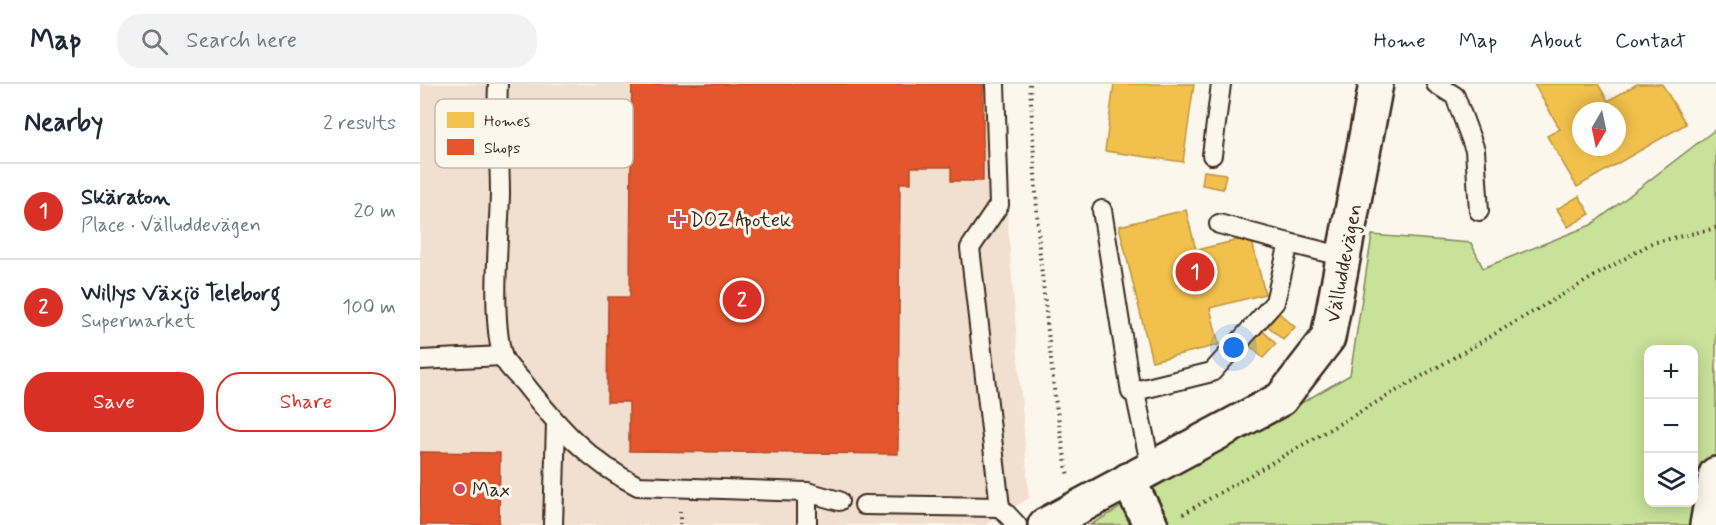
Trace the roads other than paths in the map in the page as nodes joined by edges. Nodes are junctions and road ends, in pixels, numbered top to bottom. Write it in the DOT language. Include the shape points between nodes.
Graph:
graph roads {
  1 [pos="498,84"];
  2 [pos="995,84"];
  3 [pos="1221,84"];
  4 [pos="1376,84"];
  5 [pos="1436,84"];
  6 [pos="497,99"];
  7 [pos="1212,155"];
  8 [pos="499,168"];
  9 [pos="1102,210"];
  10 [pos="1479,211"];
  11 [pos="1219,224"];
  12 [pos="1289,243"];
  13 [pos="1344,256"];
  14 [pos="502,356"];
  15 [pos="420,360"];
  16 [pos="1135,392"];
  17 [pos="556,423"];
  18 [pos="1139,474"];
  19 [pos="1716,474"];
  20 [pos="807,492"];
  21 [pos="839,501"];
  22 [pos="864,505"];
  23 [pos="1000,507"];
  24 [pos="1163,522"];
  25 [pos="553,525"];
  26 [pos="807,525"];
  27 [pos="1017,525"];
  28 [pos="1045,525"];
  29 [pos="1707,525"];
  1 -- 6 [label="lane"];
  2 -- 23 [label="lane" via="999,205 970,248"];
  3 -- 7 [label="lane"];
  4 -- 13 [label="street, Välluddevägen"];
  5 -- 10 [label="lane" via="1455,96 1475,150"];
  8 -- 14 [label="lane" via="498,310"];
  9 -- 16 [label="lane" via="1131,392"];
  11 -- 12 [label="lane"];
  12 -- 13 [label="lane"];
  12 -- 16 [label="lane" via="1275,302 1212,372"];
  13 -- 18 [label="street, Välluddevägen" via="1328,338 1281,399"];
  14 -- 15 [label="lane"];
  14 -- 17 [label="lane"];
  16 -- 18 [label="lane"];
  17 -- 20 [label="lane" via="586,453 638,486"];
  17 -- 25 [label="lane"];
  18 -- 24 [label="street"];
  18 -- 28 [label="street, Välluddevägen"];
  19 -- 29 [label="street"];
  20 -- 21 [label="lane"];
  20 -- 26 [label="lane"];
  22 -- 23 [label="lane"];
  23 -- 27 [label="lane"];
}
